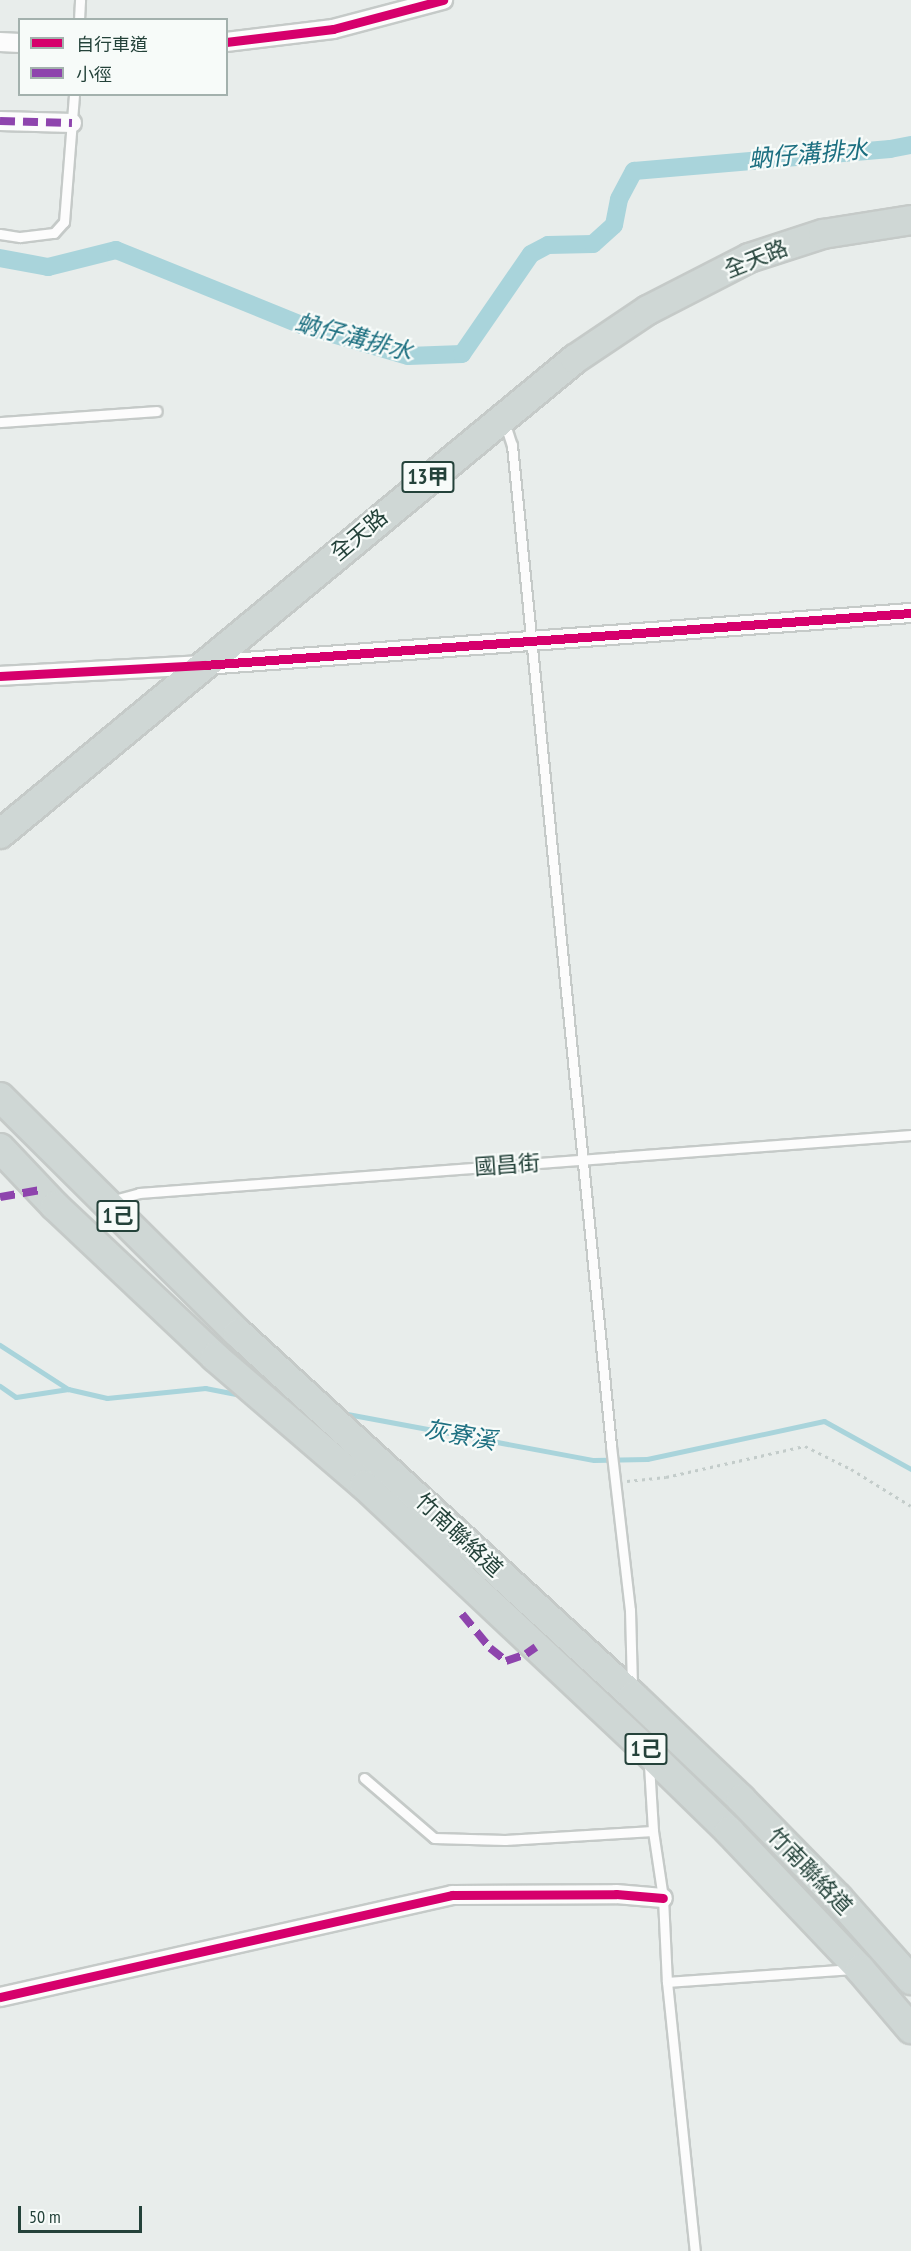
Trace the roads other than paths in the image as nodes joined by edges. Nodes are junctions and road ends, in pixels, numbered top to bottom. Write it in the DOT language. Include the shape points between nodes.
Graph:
graph roads {
  1 [pos="80,0"];
  2 [pos="443,0"];
  3 [pos="79,18"];
  4 [pos="0,42"];
  5 [pos="228,42"];
  6 [pos="18,44"];
  7 [pos="74,96"];
  8 [pos="0,121"];
  9 [pos="72,123"];
  10 [pos="911,220"];
  11 [pos="0,234"];
  12 [pos="157,411"];
  13 [pos="502,416"];
  14 [pos="0,422"];
  15 [pos="911,614"];
  16 [pos="531,641"];
  17 [pos="204,665"];
  18 [pos="0,676"];
  19 [pos="0,834"];
  20 [pos="0,1097"];
  21 [pos="911,1135"];
  22 [pos="0,1148"];
  23 [pos="584,1159"];
  24 [pos="105,1202"];
  25 [pos="375,1476"];
  26 [pos="636,1707"];
  27 [pos="644,1740"];
  28 [pos="363,1778"];
  29 [pos="653,1831"];
  30 [pos="663,1898"];
  31 [pos="866,1969"];
  32 [pos="905,1973"];
  33 [pos="667,1982"];
  34 [pos="0,1997"];
  35 [pos="911,2030"];
  36 [pos="695,2251"];
  1 -- 3 [label="lane"];
  2 -- 5 [label="street" via="333,29"];
  4 -- 6 [label="street"];
  7 -- 9 [label="lane"];
  8 -- 9 [label="street"];
  9 -- 11 [label="lane" via="64,222 54,233 20,237"];
  10 -- 13 [label="main road, 全天路 / 13甲" via="823,234 748,258 648,310 574,359"];
  12 -- 14 [label="lane"];
  13 -- 16 [label="lane" via="512,445"];
  13 -- 17 [label="main road, 全天路 / 13甲"];
  15 -- 16 [label="street"];
  16 -- 17 [label="street"];
  16 -- 23 [label="lane"];
  17 -- 18 [label="street"];
  17 -- 19 [label="main road, 全天路 / 13甲"];
  20 -- 24 [label="main road, 竹南聯絡道 / 1己"];
  21 -- 23 [label="lane, 國昌街"];
  22 -- 25 [label="main road, 竹南聯絡道 / 1己" via="55,1206 215,1357"];
  23 -- 24 [label="lane, 國昌街" via="139,1193"];
  23 -- 26 [label="lane" via="630,1611"];
  24 -- 25 [label="main road, 竹南聯絡道 / 1己"];
  25 -- 26 [label="main road, 竹南聯絡道 / 1己"];
  25 -- 27 [label="main road, 竹南聯絡道 / 1己"];
  26 -- 32 [label="main road, 竹南聯絡道 / 1己" via="749,1807"];
  27 -- 29 [label="lane"];
  27 -- 31 [label="main road, 竹南聯絡道 / 1己"];
  28 -- 29 [label="lane" via="434,1838 505,1840"];
  29 -- 30 [label="lane"];
  30 -- 33 [label="lane"];
  30 -- 34 [label="street" via="616,1894 452,1895"];
  31 -- 33 [label="lane"];
  31 -- 35 [label="main road, 竹南聯絡道 / 1己"];
  33 -- 36 [label="lane"];
}
